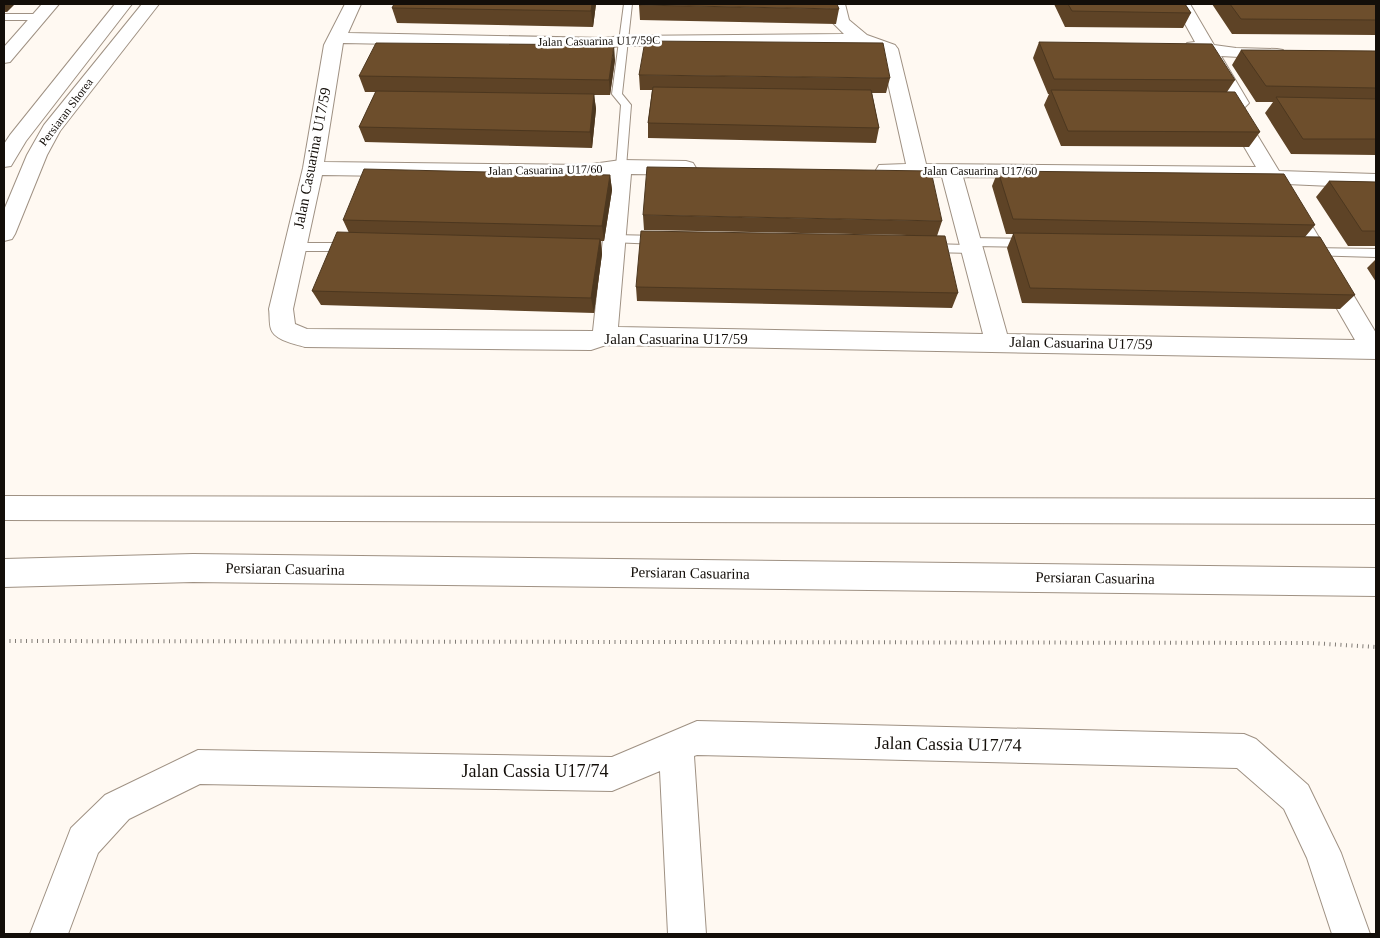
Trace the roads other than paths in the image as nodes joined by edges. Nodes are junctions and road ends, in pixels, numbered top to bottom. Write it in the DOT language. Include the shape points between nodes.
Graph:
graph roads {
  1 [pos="51,4"];
  2 [pos="124,4"];
  3 [pos="152,4"];
  4 [pos="353,4"];
  5 [pos="628,4"];
  6 [pos="837,4"];
  7 [pos="1182,4"];
  8 [pos="4,17"];
  9 [pos="39,17"];
  10 [pos="336,38"];
  11 [pos="861,39"];
  12 [pos="622,40"];
  13 [pos="1180,46"];
  14 [pos="1206,49"];
  15 [pos="1292,54"];
  16 [pos="4,58"];
  17 [pos="4,161"];
  18 [pos="621,167"];
  19 [pos="312,168"];
  20 [pos="710,168"];
  21 [pos="869,170"];
  22 [pos="918,171"];
  23 [pos="951,171"];
  24 [pos="1272,177"];
  25 [pos="1376,181"];
  26 [pos="4,234"];
  27 [pos="674,241"];
  28 [pos="1039,244"];
  29 [pos="971,245"];
  30 [pos="610,246"];
  31 [pos="295,247"];
  32 [pos="365,248"];
  33 [pos="923,248"];
  34 [pos="1306,252"];
  35 [pos="1376,253"];
  36 [pos="605,336"];
  37 [pos="997,341"];
  38 [pos="1375,349"];
  39 [pos="4,508"];
  40 [pos="1376,512"];
  41 [pos="4,573"];
  42 [pos="1376,582"];
  43 [pos="676,747"];
  44 [pos="49,934"];
  45 [pos="687,934"];
  46 [pos="1351,934"];
  1 -- 9 [label="street"];
  2 -- 17 [label="street, Persiaran Shorea" via="17,139"];
  3 -- 26 [label="street, Persiaran Shorea" via="51,129 39,148"];
  4 -- 10 [label="street, Jalan Casuarina U17/59"];
  5 -- 12 [label="lane"];
  6 -- 11 [label="street" via="841,22"];
  7 -- 14 [label="street"];
  8 -- 9 [label="lane"];
  9 -- 16 [label="street"];
  10 -- 12 [label="street, Jalan Casuarina U17/59C" via="604,43"];
  10 -- 19 [label="street, Jalan Casuarina U17/59"];
  11 -- 12 [label="street, Jalan Casuarina U17/59C"];
  11 -- 22 [label="street" via="889,50"];
  12 -- 18 [label="lane" via="617,94 626,105"];
  13 -- 14 [label="street"];
  14 -- 15 [label="street"];
  14 -- 24 [label="street" via="1239,103 1232,109"];
  18 -- 19 [label="street, Jalan Casuarina U17/60" via="585,172"];
  18 -- 20 [label="street, Jalan Casuarina U17/60"];
  18 -- 30 [label="street"];
  19 -- 31 [label="street, Jalan Casuarina U17/59"];
  21 -- 22 [label="street, Jalan Casuarina U17/60"];
  22 -- 23 [label="street, Jalan Casuarina U17/60"];
  23 -- 24 [label="street, Jalan Casuarina U17/60" via="1250,172"];
  23 -- 29 [label="street"];
  24 -- 25 [label="street, Jalan Casuarina U17/60"];
  24 -- 34 [label="street"];
  27 -- 30 [label="lane"];
  28 -- 29 [label="lane"];
  29 -- 33 [label="lane"];
  29 -- 37 [label="street"];
  30 -- 36 [label="street"];
  31 -- 32 [label="lane"];
  31 -- 36 [label="street, Jalan Casuarina U17/59" via="280,309 284,329 305,338 591,341"];
  34 -- 35 [label="lane"];
  34 -- 38 [label="street"];
  36 -- 37 [label="street, Jalan Casuarina U17/59"];
  37 -- 38 [label="street, Jalan Casuarina U17/59"];
  39 -- 40 [label="street"];
  41 -- 42 [label="street, Persiaran Casuarina" via="193,568"];
  43 -- 44 [label="street, Jalan Cassia U17/74" via="612,774 198,767 117,807 84,841"];
  43 -- 45 [label="street"];
  43 -- 46 [label="street, Jalan Cassia U17/74" via="697,738 1244,752 1296,797 1323,853"];
}
